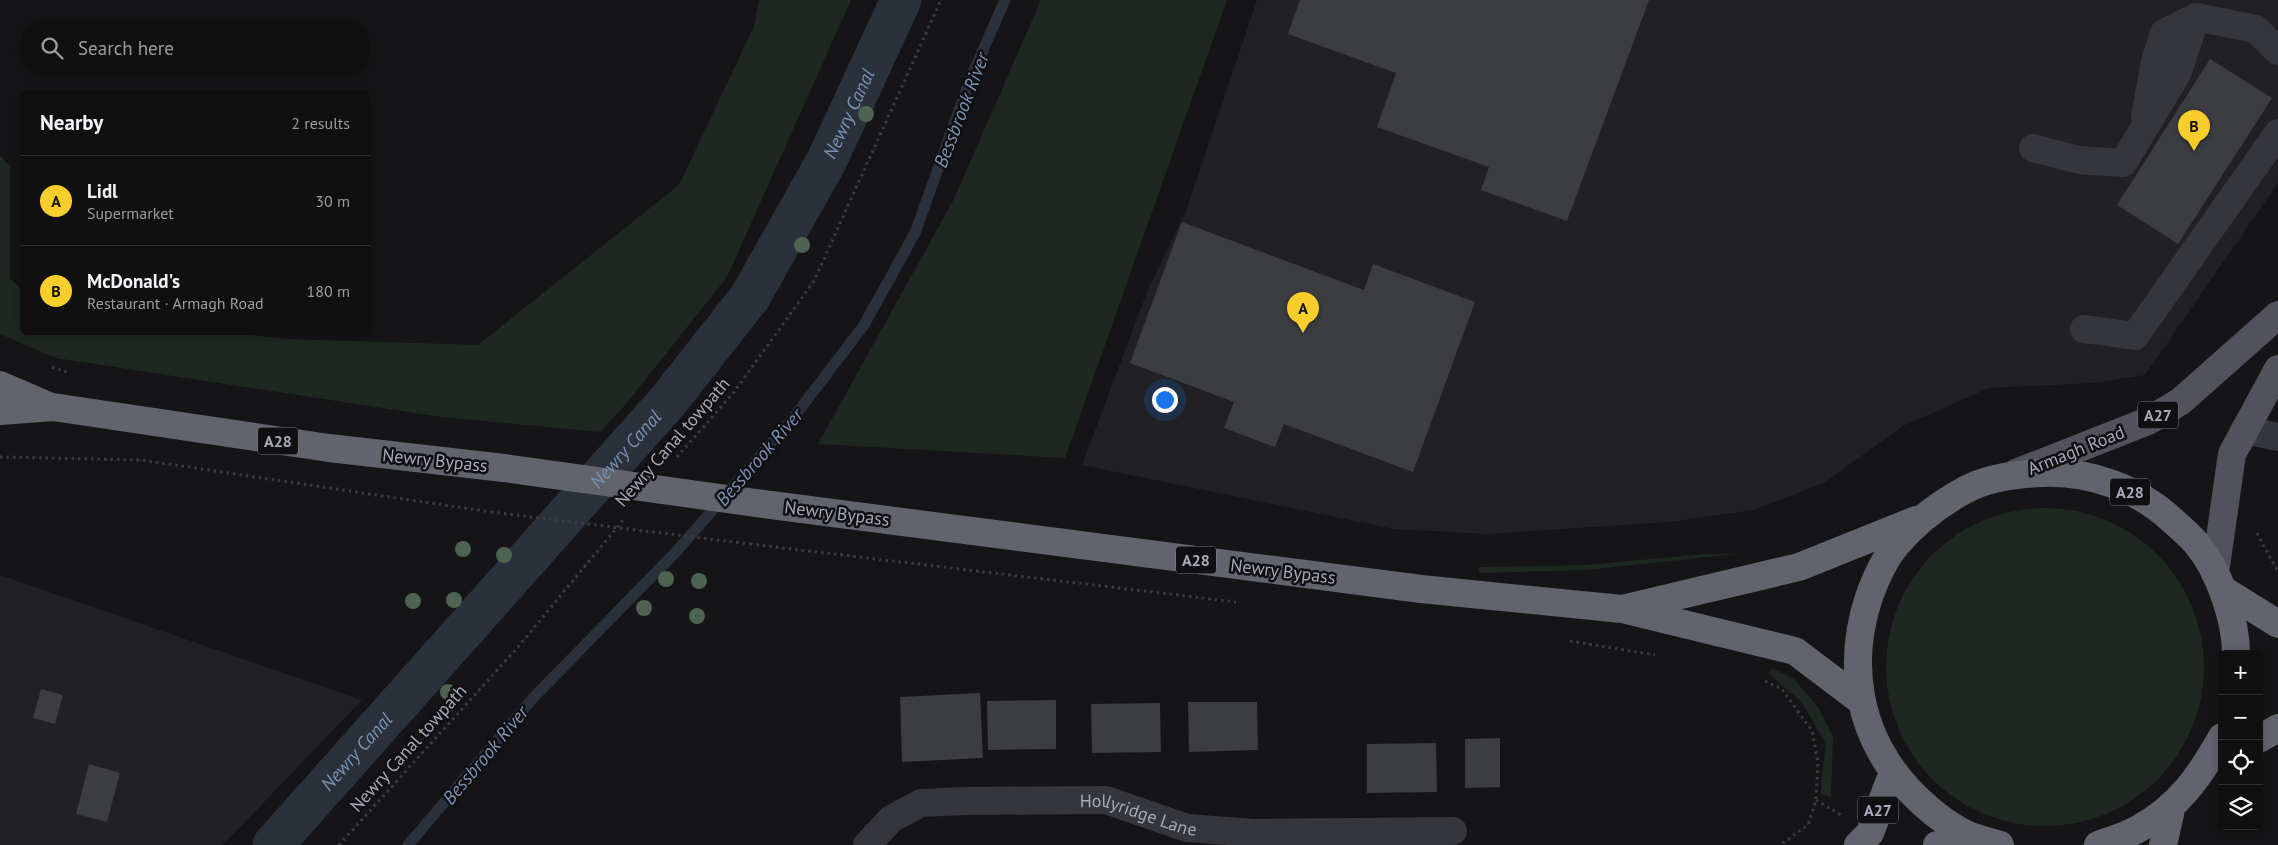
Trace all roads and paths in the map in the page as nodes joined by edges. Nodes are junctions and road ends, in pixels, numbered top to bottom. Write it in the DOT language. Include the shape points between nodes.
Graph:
graph roads {
  1 [pos="941,0"];
  2 [pos="2278,52"];
  3 [pos="2278,133"];
  4 [pos="2033,148"];
  5 [pos="2278,315"];
  6 [pos="2084,329"];
  7 [pos="2278,369"];
  8 [pos="0,385"];
  9 [pos="53,407"];
  10 [pos="0,411"];
  11 [pos="2244,430"];
  12 [pos="2278,436"];
  13 [pos="0,457"];
  14 [pos="676,459"];
  15 [pos="2014,474"];
  16 [pos="630,511"];
  17 [pos="1923,517"];
  18 [pos="2219,581"];
  19 [pos="1240,603"];
  20 [pos="1622,609"];
  21 [pos="2278,624"];
  22 [pos="1568,640"];
  23 [pos="2236,650"];
  24 [pos="1663,656"];
  25 [pos="1762,680"];
  26 [pos="1861,701"];
  27 [pos="2278,728"];
  28 [pos="2263,737"];
  29 [pos="2221,740"];
  30 [pos="2212,767"];
  31 [pos="1893,772"];
  32 [pos="2172,805"];
  33 [pos="1453,831"];
  34 [pos="1968,835"];
  35 [pos="338,845"];
  36 [pos="867,845"];
  37 [pos="1780,845"];
  38 [pos="1858,845"];
  39 [pos="1937,845"];
  40 [pos="2000,845"];
  41 [pos="2098,845"];
  42 [pos="2164,845"];
  1 -- 14 [label="path, Newry Canal towpath" via="814,281 734,392"];
  2 -- 4 [label="street" via="2256,29 2196,17 2164,33 2155,62 2142,133 2123,163 2079,160"];
  3 -- 6 [label="street" via="2135,336"];
  5 -- 15 [label="main road, Armagh Road / A27" via="2181,401 2148,420"];
  7 -- 11 [label="main road"];
  8 -- 9 [label="highway"];
  9 -- 10 [label="highway"];
  9 -- 20 [label="highway, Newry Bypass / A28, bridge" via="329,448 504,468 1421,589"];
  11 -- 12 [label="street"];
  11 -- 18 [label="main road" via="2232,454"];
  13 -- 19 [label="path, bridge" via="141,460 491,512"];
  15 -- 17 [label="highway, A28" via="1966,489"];
  15 -- 18 [label="highway, A28" via="2066,472 2116,484 2160,509 2197,544"];
  16 -- 35 [label="path, Newry Canal towpath" via="518,647"];
  17 -- 20 [label="highway" via="1799,567"];
  17 -- 26 [label="highway, A28" via="1895,547 1874,582 1864,614 1857,661"];
  18 -- 21 [label="highway"];
  18 -- 23 [label="highway, A28"];
  20 -- 26 [label="highway" via="1795,651"];
  22 -- 24 [label="path"];
  25 -- 37 [label="path" via="1782,689 1812,731 1818,762 1816,800 1808,825"];
  26 -- 31 [label="highway, A28" via="1873,738"];
  27 -- 28 [label="highway"];
  29 -- 30 [label="highway"];
  30 -- 32 [label="highway"];
  31 -- 34 [label="highway, A28" via="1926,808"];
  31 -- 38 [label="highway, A27" via="1870,833"];
  32 -- 41 [label="highway" via="2138,829"];
  32 -- 42 [label="highway"];
  33 -- 36 [label="street, Hollyridge Lane" via="1254,834 1187,828 1106,800 964,801 921,803 891,819"];
  34 -- 39 [label="highway"];
  34 -- 40 [label="highway, A28"];
}
